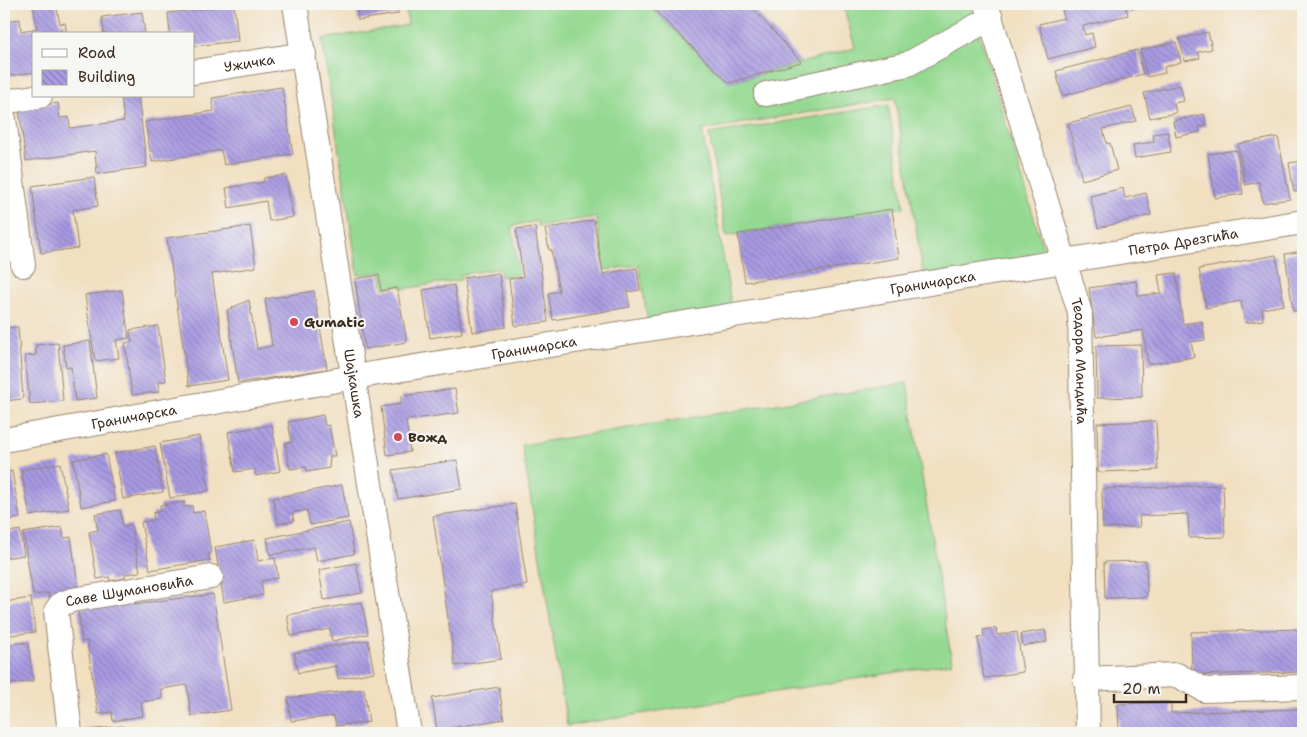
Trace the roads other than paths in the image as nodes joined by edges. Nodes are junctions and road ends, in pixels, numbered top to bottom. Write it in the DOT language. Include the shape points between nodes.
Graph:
graph roads {
  1 [pos="295,4"];
  2 [pos="989,11"];
  3 [pos="304,54"];
  4 [pos="195,72"];
  5 [pos="766,94"];
  6 [pos="32,97"];
  7 [pos="4,102"];
  8 [pos="4,119"];
  9 [pos="6,148"];
  10 [pos="1303,222"];
  11 [pos="1065,260"];
  12 [pos="24,264"];
  13 [pos="354,376"];
  14 [pos="4,440"];
  15 [pos="211,577"];
  16 [pos="1086,678"];
  17 [pos="1301,687"];
  18 [pos="70,733"];
  19 [pos="409,733"];
  20 [pos="1088,733"];
  1 -- 3 [label="street, Шајкашка"];
  2 -- 5 [label="street" via="908,64"];
  2 -- 11 [label="street, Теодора Мандића"];
  3 -- 4 [label="street, Ужичка"];
  3 -- 13 [label="street, Шајкашка"];
  6 -- 7 [label="street"];
  8 -- 9 [label="street"];
  9 -- 12 [label="street"];
  10 -- 11 [label="street, Петра Дрезгића"];
  11 -- 13 [label="street, Граничарска"];
  11 -- 16 [label="street, Теодора Мандића" via="1080,313"];
  13 -- 14 [label="street, Граничарска"];
  13 -- 19 [label="street, Шајкашка"];
  15 -- 18 [label="street, Саве Шумановића" via="61,604 56,611"];
  16 -- 17 [label="street" via="1178,675 1205,690"];
  16 -- 20 [label="street, Теодора Мандића"];
}
